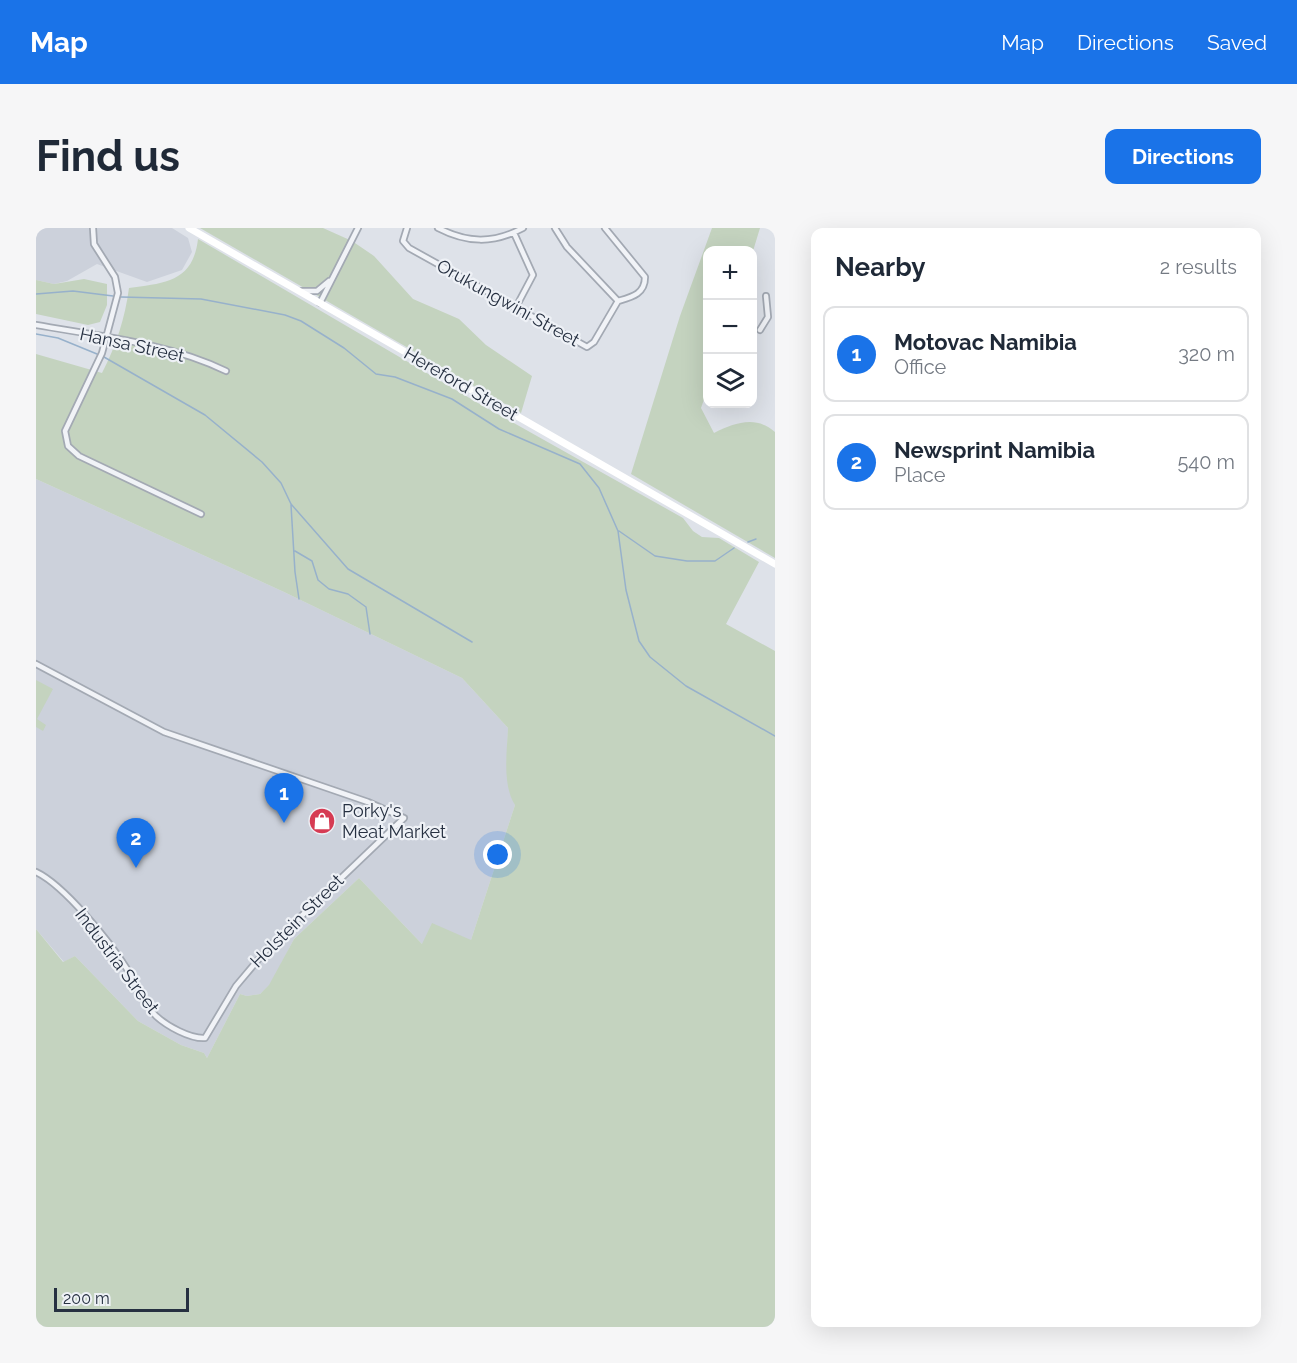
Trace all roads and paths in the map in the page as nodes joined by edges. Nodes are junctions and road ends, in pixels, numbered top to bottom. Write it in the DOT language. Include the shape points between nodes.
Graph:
graph roads {
  1 [pos="93,228"];
  2 [pos="189,228"];
  3 [pos="358,228"];
  4 [pos="407,228"];
  5 [pos="438,228"];
  6 [pos="523,228"];
  7 [pos="555,228"];
  8 [pos="605,228"];
  9 [pos="514,233"];
  10 [pos="331,279"];
  11 [pos="297,290"];
  12 [pos="766,296"];
  13 [pos="618,301"];
  14 [pos="320,303"];
  15 [pos="515,309"];
  16 [pos="768,317"];
  17 [pos="775,318"];
  18 [pos="36,326"];
  19 [pos="760,330"];
  20 [pos="107,338"];
  21 [pos="226,371"];
  22 [pos="201,514"];
  23 [pos="733,541"];
  24 [pos="775,564"];
  25 [pos="775,569"];
  26 [pos="36,664"];
  27 [pos="36,872"];
  28 [pos="205,1038"];
  1 -- 20 [label="street" via="94,244 117,286"];
  2 -- 11 [label="main road, Hereford Street"];
  3 -- 10 [label="street"];
  4 -- 15 [label="street, Orukungwini Street" via="403,241 409,248"];
  5 -- 9 [label="street, Orukungwini Street" via="462,239 481,240"];
  6 -- 9 [label="street, Orukungwini Street"];
  7 -- 13 [label="street" via="567,247"];
  8 -- 13 [label="street" via="645,277 642,290"];
  9 -- 15 [label="street" via="533,275"];
  10 -- 11 [label="street" via="317,291"];
  10 -- 14 [label="street"];
  11 -- 14 [label="main road, Hereford Street"];
  12 -- 16 [label="street"];
  13 -- 15 [label="street, Orukungwini Street" via="594,342 587,347"];
  14 -- 23 [label="main road, Hereford Street"];
  16 -- 17 [label="street"];
  16 -- 19 [label="street"];
  18 -- 20 [label="street, Hansa Street"];
  20 -- 21 [label="street, Hansa Street" via="190,357"];
  20 -- 22 [label="street" via="67,423 68,446 79,456"];
  23 -- 24 [label="main road, Hereford Street"];
  23 -- 25 [label="main road, Hereford Street"];
  26 -- 28 [label="street, Holstein Street" via="164,732 404,818 267,948 236,986"];
  27 -- 28 [label="street, Industria Street" via="65,894 121,961 155,1015 176,1029"];
}
